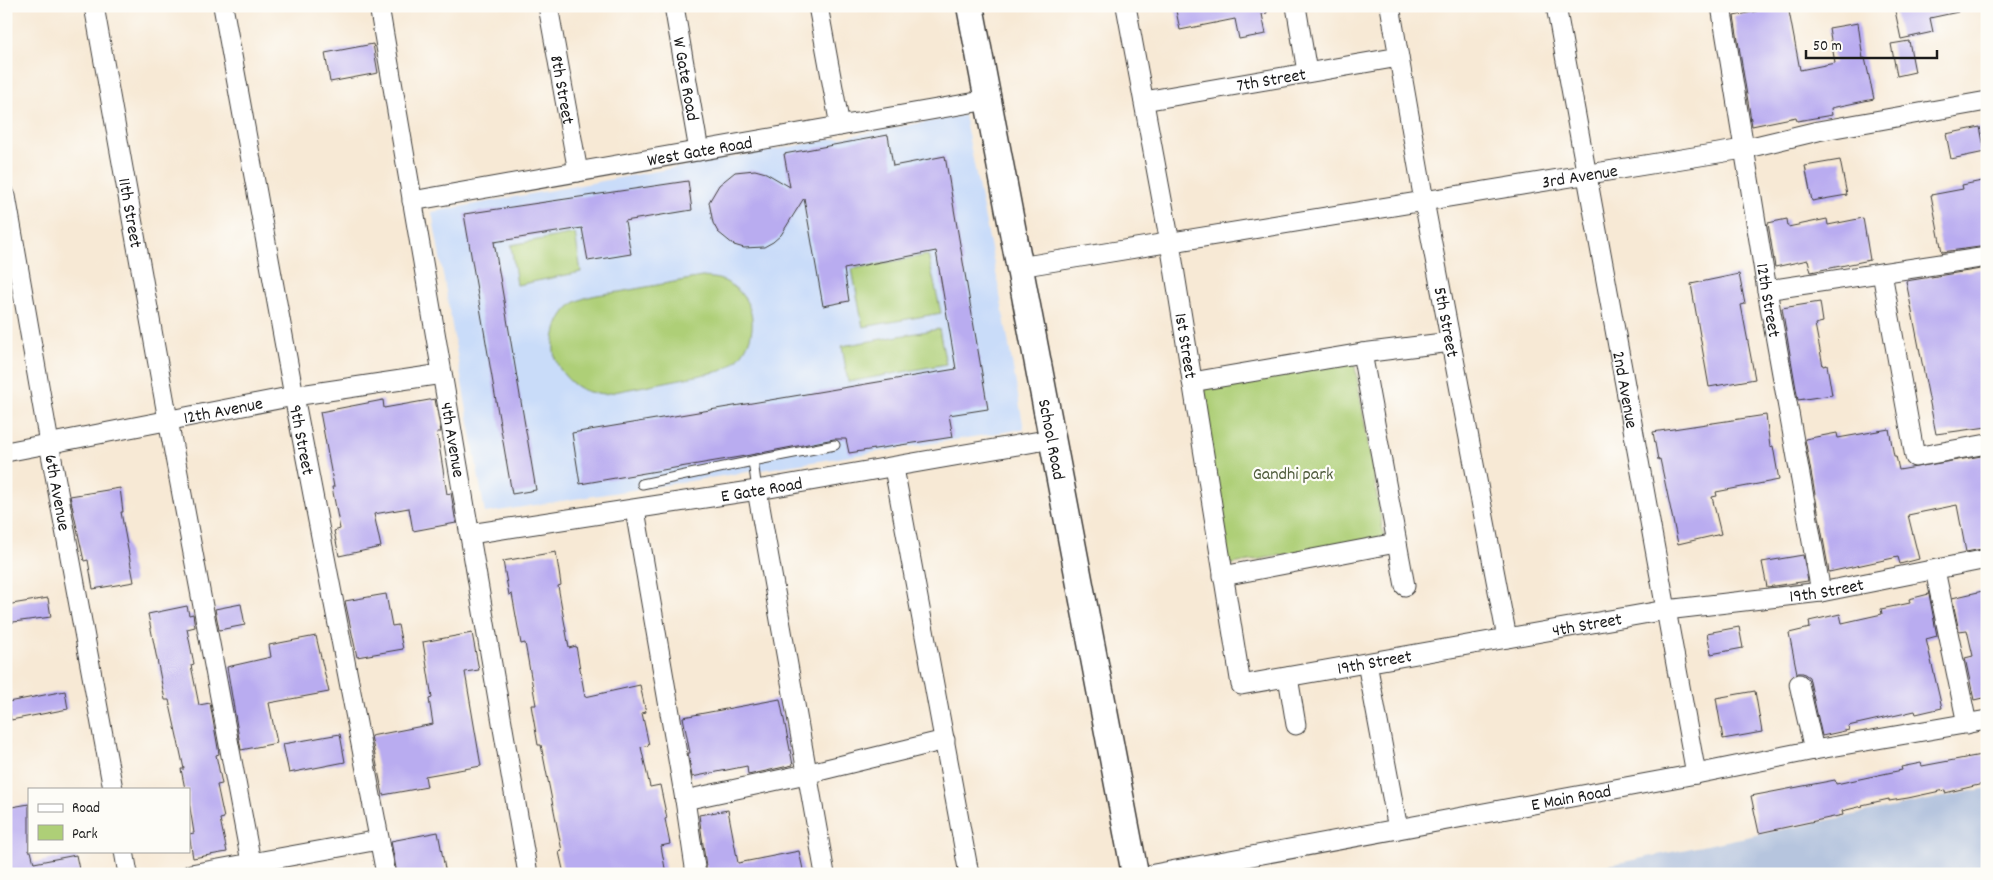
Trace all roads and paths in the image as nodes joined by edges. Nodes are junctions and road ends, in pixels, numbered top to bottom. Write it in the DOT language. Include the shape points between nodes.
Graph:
graph roads {
  1 [pos="94,6"];
  2 [pos="222,6"];
  3 [pos="379,6"];
  4 [pos="548,6"];
  5 [pos="674,6"];
  6 [pos="818,6"];
  7 [pos="970,6"];
  8 [pos="1126,6"];
  9 [pos="1296,6"];
  10 [pos="1390,6"];
  11 [pos="1556,6"];
  12 [pos="1721,6"];
  13 [pos="1399,57"];
  14 [pos="1307,72"];
  15 [pos="988,100"];
  16 [pos="1144,101"];
  17 [pos="1987,101"];
  18 [pos="840,126"];
  19 [pos="1743,149"];
  20 [pos="699,151"];
  21 [pos="578,172"];
  22 [pos="1587,175"];
  23 [pos="6,196"];
  24 [pos="412,201"];
  25 [pos="1424,201"];
  26 [pos="1170,243"];
  27 [pos="1987,257"];
  28 [pos="1019,267"];
  29 [pos="1882,274"];
  30 [pos="1766,290"];
  31 [pos="1451,342"];
  32 [pos="1362,353"];
  33 [pos="442,374"];
  34 [pos="1192,382"];
  35 [pos="294,396"];
  36 [pos="168,420"];
  37 [pos="1052,439"];
  38 [pos="49,443"];
  39 [pos="1987,444"];
  40 [pos="835,445"];
  41 [pos="6,452"];
  42 [pos="753,461"];
  43 [pos="894,468"];
  44 [pos="642,484"];
  45 [pos="757,490"];
  46 [pos="635,510"];
  47 [pos="470,534"];
  48 [pos="1396,543"];
  49 [pos="1987,560"];
  50 [pos="1935,570"];
  51 [pos="1223,576"];
  52 [pos="1405,586"];
  53 [pos="1821,592"];
  54 [pos="1666,610"];
  55 [pos="1507,638"];
  56 [pos="1367,663"];
  57 [pos="1288,677"];
  58 [pos="1799,684"];
  59 [pos="1240,685"];
  60 [pos="1987,720"];
  61 [pos="1967,724"];
  62 [pos="1296,725"];
  63 [pos="944,740"];
  64 [pos="1814,750"];
  65 [pos="806,774"];
  66 [pos="1696,774"];
  67 [pos="113,788"];
  68 [pos="685,800"];
  69 [pos="1398,829"];
  70 [pos="379,840"];
  71 [pos="124,852"];
  72 [pos="251,862"];
  73 [pos="128,874"];
  74 [pos="191,874"];
  75 [pos="386,874"];
  76 [pos="528,874"];
  77 [pos="696,874"];
  78 [pos="825,874"];
  79 [pos="969,874"];
  80 [pos="1135,874"];
  81 [pos="1154,874"];
  1 -- 36 [label="street, 11th Street"];
  2 -- 35 [label="street, 9th Street"];
  3 -- 24 [label="street, 4th Avenue"];
  4 -- 21 [label="street, 8th Street"];
  5 -- 20 [label="street, W Gate Road"];
  6 -- 18 [label="street"];
  7 -- 15 [label="street, School Road"];
  8 -- 16 [label="street, 1st Street"];
  9 -- 14 [label="street"];
  10 -- 13 [label="street, 5th Street"];
  11 -- 22 [label="street, 2nd Avenue"];
  12 -- 19 [label="street, 12th Street"];
  13 -- 14 [label="street, 7th Street"];
  13 -- 25 [label="street, 5th Street"];
  14 -- 16 [label="street, 7th Street"];
  15 -- 18 [label="street, West Gate Road"];
  15 -- 28 [label="street, School Road"];
  16 -- 26 [label="street, 1st Street"];
  17 -- 19 [label="street, 3rd Avenue" via="1818,131"];
  18 -- 20 [label="street, West Gate Road"];
  19 -- 22 [label="street, 3rd Avenue"];
  19 -- 30 [label="street, 12th Street"];
  20 -- 21 [label="street, West Gate Road"];
  21 -- 24 [label="street, West Gate Road"];
  22 -- 25 [label="street, 3rd Avenue"];
  22 -- 54 [label="street, 2nd Avenue"];
  23 -- 38 [label="street, 6th Avenue"];
  24 -- 33 [label="street, 4th Avenue"];
  25 -- 26 [label="street, 3rd Avenue"];
  25 -- 31 [label="street, 5th Street"];
  26 -- 28 [label="street, 3rd Avenue"];
  26 -- 34 [label="street, 1st Street"];
  27 -- 29 [label="street"];
  28 -- 37 [label="street, School Road"];
  29 -- 30 [label="street"];
  29 -- 39 [label="street" via="1915,457"];
  30 -- 53 [label="street, 12th Street"];
  31 -- 32 [label="street"];
  31 -- 55 [label="street, 5th Street"];
  32 -- 34 [label="street"];
  32 -- 48 [label="street"];
  33 -- 35 [label="street, 12th Avenue"];
  33 -- 47 [label="street, 4th Avenue"];
  34 -- 51 [label="street, 1st Street"];
  35 -- 36 [label="street, 12th Avenue"];
  35 -- 70 [label="street, 9th Street"];
  36 -- 38 [label="street, 12th Avenue"];
  36 -- 72 [label="street, 11th Street"];
  37 -- 43 [label="street, E Gate Road"];
  37 -- 80 [label="street, School Road"];
  38 -- 41 [label="street, 12th Avenue"];
  38 -- 67 [label="street, 6th Avenue"];
  40 -- 42 [label="lane"];
  42 -- 44 [label="lane"];
  42 -- 45 [label="lane"];
  43 -- 45 [label="street, E Gate Road"];
  43 -- 63 [label="street"];
  45 -- 46 [label="street, E Gate Road"];
  45 -- 65 [label="street"];
  46 -- 47 [label="street, E Gate Road"];
  46 -- 68 [label="street"];
  47 -- 76 [label="street, 4th Avenue"];
  48 -- 51 [label="street"];
  48 -- 52 [label="street"];
  49 -- 50 [label="street, 19th Street"];
  50 -- 53 [label="street, 19th Street"];
  50 -- 61 [label="street"];
  51 -- 59 [label="street, 1st Street"];
  53 -- 54 [label="street, 19th Street"];
  54 -- 55 [label="street, 4th Street"];
  54 -- 66 [label="street, 2nd Avenue"];
  55 -- 56 [label="street, 19th Street"];
  56 -- 57 [label="street, 19th Street"];
  56 -- 69 [label="street"];
  57 -- 59 [label="street, 19th Street"];
  57 -- 62 [label="street"];
  58 -- 64 [label="street"];
  60 -- 61 [label="street, E Main Road"];
  61 -- 64 [label="street, E Main Road"];
  63 -- 65 [label="street"];
  63 -- 79 [label="street"];
  64 -- 66 [label="street, E Main Road"];
  65 -- 68 [label="street"];
  65 -- 78 [label="street"];
  66 -- 69 [label="street, E Main Road"];
  68 -- 77 [label="street"];
  69 -- 81 [label="street, E Main Road"];
  70 -- 72 [label="street"];
  70 -- 75 [label="street, 9th Street"];
  71 -- 73 [label="street"];
  72 -- 74 [label="street"];
}
